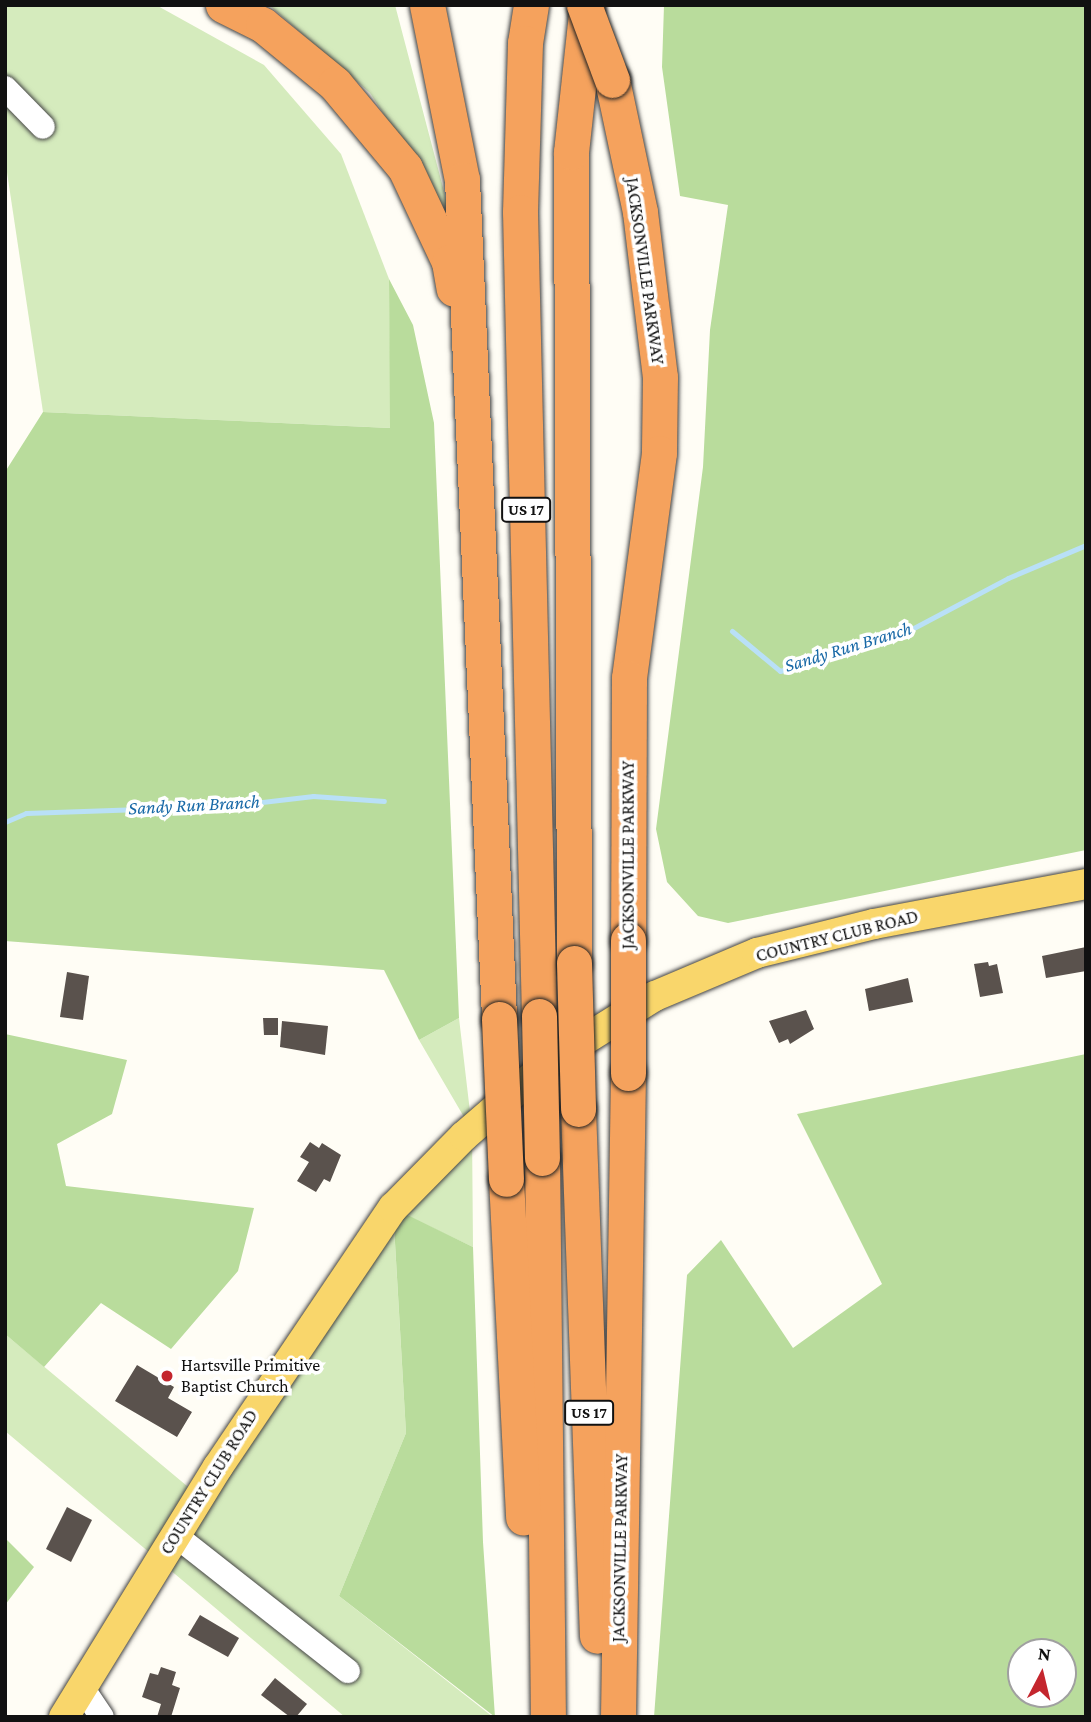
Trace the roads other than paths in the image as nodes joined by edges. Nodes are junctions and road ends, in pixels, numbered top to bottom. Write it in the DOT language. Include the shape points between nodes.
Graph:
graph roads {
  1 [pos="223,5"];
  2 [pos="427,5"];
  3 [pos="531,5"];
  4 [pos="586,5"];
  5 [pos="5,88"];
  6 [pos="43,127"];
  7 [pos="474,394"];
  8 [pos="1086,884"];
  9 [pos="175,1535"];
  10 [pos="348,1671"];
  11 [pos="81,1686"];
  12 [pos="64,1717"];
  13 [pos="102,1717"];
  14 [pos="534,1717"];
  15 [pos="548,1717"];
  16 [pos="600,1717"];
  17 [pos="618,1717"];
  1 -- 7 [label="highway" via="263,25 335,84 405,168 449,262"];
  2 -- 7 [label="highway" via="462,180"];
  3 -- 15 [label="highway, US 17, bridge" via="525,43 520,212 542,1158"];
  4 -- 16 [label="highway, US 17, bridge" via="572,152 574,963"];
  4 -- 17 [label="highway, JACKSONVILLE PARKWAY, bridge" via="612,80 640,212 660,377 659,453 629,678"];
  5 -- 6 [label="street"];
  7 -- 14 [label="highway, bridge" via="506,1179"];
  8 -- 9 [label="main road, COUNTRY CLUB ROAD" via="874,923 757,953 655,996 552,1060 464,1136 393,1208 326,1302"];
  9 -- 10 [label="street"];
  9 -- 11 [label="main road, COUNTRY CLUB ROAD"];
  11 -- 12 [label="main road, COUNTRY CLUB ROAD"];
  11 -- 13 [label="street"];
}
